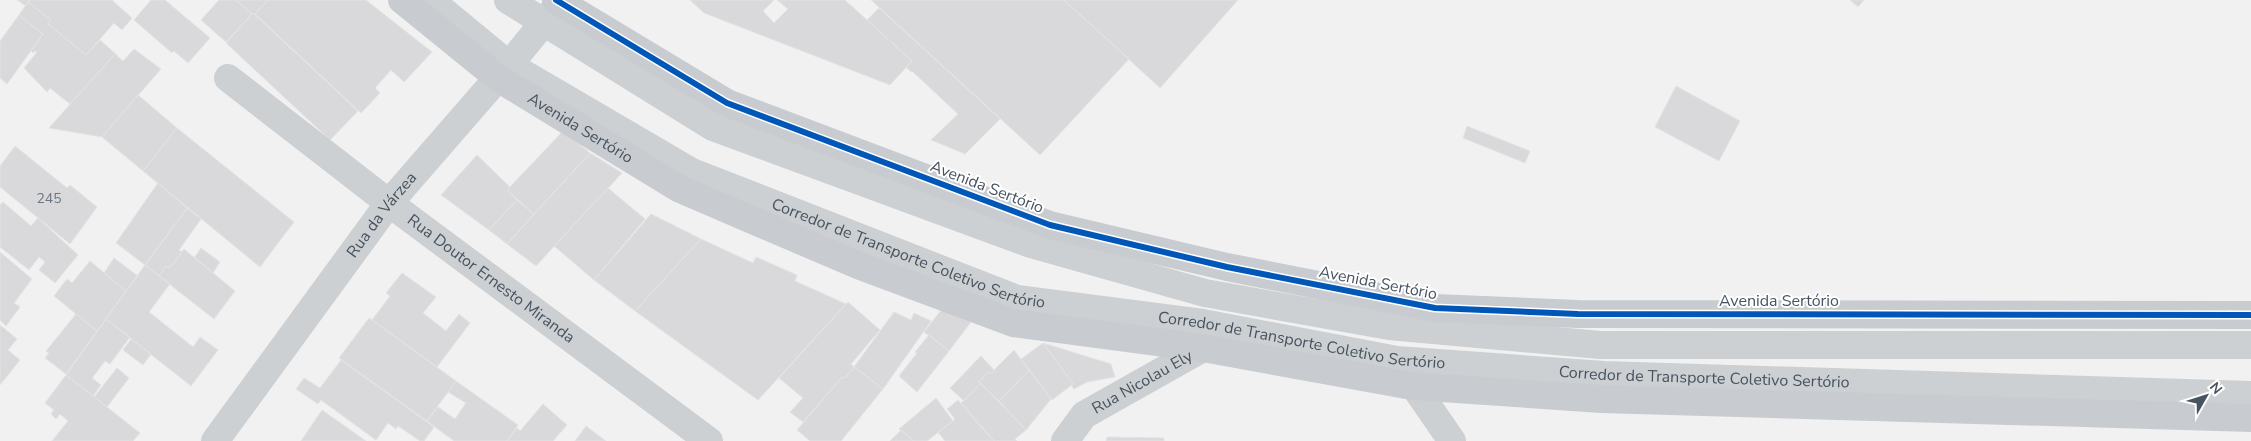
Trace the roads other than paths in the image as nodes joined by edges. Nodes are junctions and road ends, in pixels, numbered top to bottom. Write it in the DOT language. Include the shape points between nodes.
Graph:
graph roads {
  1 [pos="402,0"];
  2 [pos="430,0"];
  3 [pos="508,0"];
  4 [pos="555,6"];
  5 [pos="503,72"];
  6 [pos="228,78"];
  7 [pos="389,203"];
  8 [pos="2251,315"];
  9 [pos="2251,345"];
  10 [pos="1203,348"];
  11 [pos="1397,360"];
  12 [pos="1412,386"];
  13 [pos="2251,395"];
  14 [pos="2251,418"];
  15 [pos="215,441"];
  16 [pos="709,441"];
  17 [pos="1064,441"];
  18 [pos="1452,441"];
  1 -- 5 [label="main road, Avenida Sertório"];
  2 -- 5 [label="street, Corredor de Transporte Coletivo Sertório"];
  3 -- 4 [label="street, Corredor de Transporte Coletivo Sertório"];
  4 -- 5 [label="street, Rua da Várzea"];
  4 -- 8 [label="main road, Avenida Sertório" via="727,103 1050,225 1227,267 1435,308 1578,314"];
  4 -- 9 [label="street, Corredor de Transporte Coletivo Sertório" via="713,127 1031,244 1205,293 1389,326 1600,345"];
  5 -- 7 [label="street, Rua da Várzea"];
  5 -- 10 [label="main road, Avenida Sertório" via="680,189 860,266 1013,323"];
  5 -- 11 [label="street, Corredor de Transporte Coletivo Sertório" via="692,172 1017,299 1203,323"];
  6 -- 7 [label="street, Rua Doutor Ernesto Miranda"];
  7 -- 15 [label="street, Rua da Várzea"];
  7 -- 16 [label="street, Rua Doutor Ernesto Miranda"];
  10 -- 12 [label="main road, Avenida Sertório"];
  10 -- 17 [label="street, Rua Nicolau Ely" via="1084,415"];
  11 -- 12 [label="street"];
  11 -- 13 [label="street, Corredor de Transporte Coletivo Sertório" via="1604,375"];
  12 -- 14 [label="main road, Avenida Sertório" via="1601,399"];
  12 -- 18 [label="street"];
}
